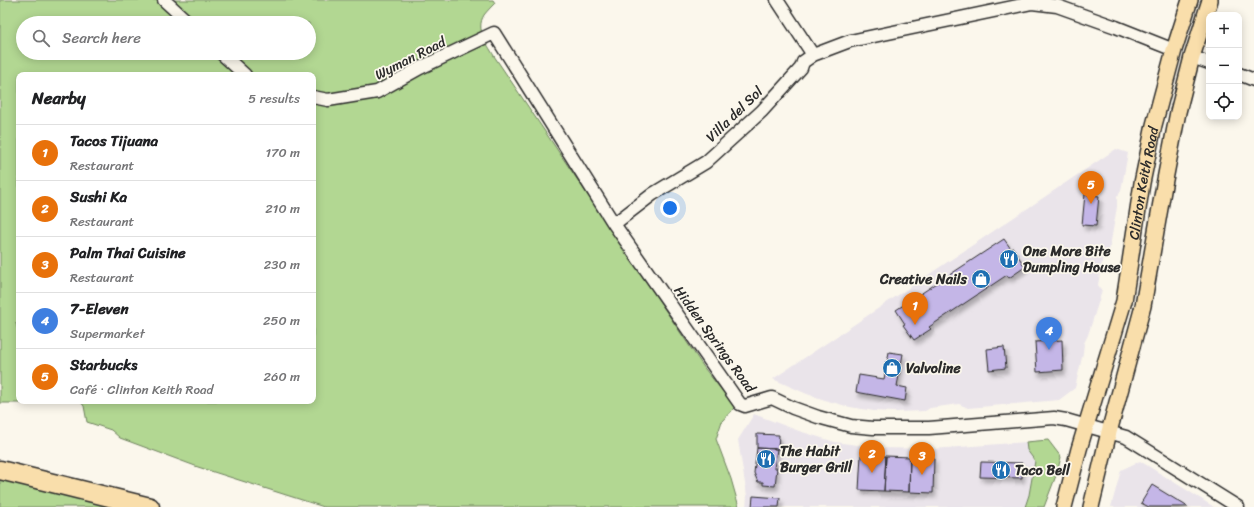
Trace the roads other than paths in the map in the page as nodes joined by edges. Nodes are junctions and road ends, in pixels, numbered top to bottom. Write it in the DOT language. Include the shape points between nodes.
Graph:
graph roads {
  1 [pos="164,0"];
  2 [pos="777,0"];
  3 [pos="1190,0"];
  4 [pos="1200,0"];
  5 [pos="1210,0"];
  6 [pos="182,16"];
  7 [pos="494,33"];
  8 [pos="1174,50"];
  9 [pos="813,55"];
  10 [pos="1192,57"];
  11 [pos="229,60"];
  12 [pos="1206,62"];
  13 [pos="242,72"];
  14 [pos="1242,75"];
  15 [pos="1254,80"];
  16 [pos="316,98"];
  17 [pos="1164,185"];
  18 [pos="614,224"];
  19 [pos="1087,425"];
  20 [pos="1108,432"];
  21 [pos="0,470"];
  22 [pos="150,507"];
  23 [pos="1064,507"];
  24 [pos="1091,507"];
  25 [pos="1238,507"];
  1 -- 6 [label="street"];
  2 -- 9 [label="street"];
  3 -- 8 [label="main road, Clinton Keith Road"];
  4 -- 10 [label="main road" via="1188,36 1187,47"];
  5 -- 10 [label="main road, Clinton Keith Road"];
  7 -- 16 [label="street, Wyman Road" via="420,68 377,92 328,100"];
  7 -- 18 [label="street, Hidden Springs Road"];
  8 -- 9 [label="street" via="1057,6 1032,3 850,41"];
  8 -- 17 [label="main road" via="1180,59 1163,131 1158,170"];
  8 -- 19 [label="main road, Clinton Keith Road" via="1142,183 1124,301"];
  9 -- 18 [label="street, Villa del Sol" via="803,62 801,68 762,111 706,162 653,194"];
  10 -- 12 [label="street"];
  10 -- 17 [label="main road, Clinton Keith Road"];
  11 -- 13 [label="street"];
  14 -- 15 [label="street"];
  17 -- 20 [label="main road, Clinton Keith Road" via="1143,306"];
  18 -- 19 [label="street, Hidden Springs Road" via="740,404 756,404 772,398 818,417 851,426 873,428 929,428 1054,418"];
  19 -- 20 [label="street, Hidden Springs Road"];
  19 -- 23 [label="main road, Clinton Keith Road"];
  20 -- 24 [label="main road, Clinton Keith Road"];
  20 -- 25 [label="street, Hidden Springs Road" via="1126,437"];
  21 -- 22 [label="highway"];
}
